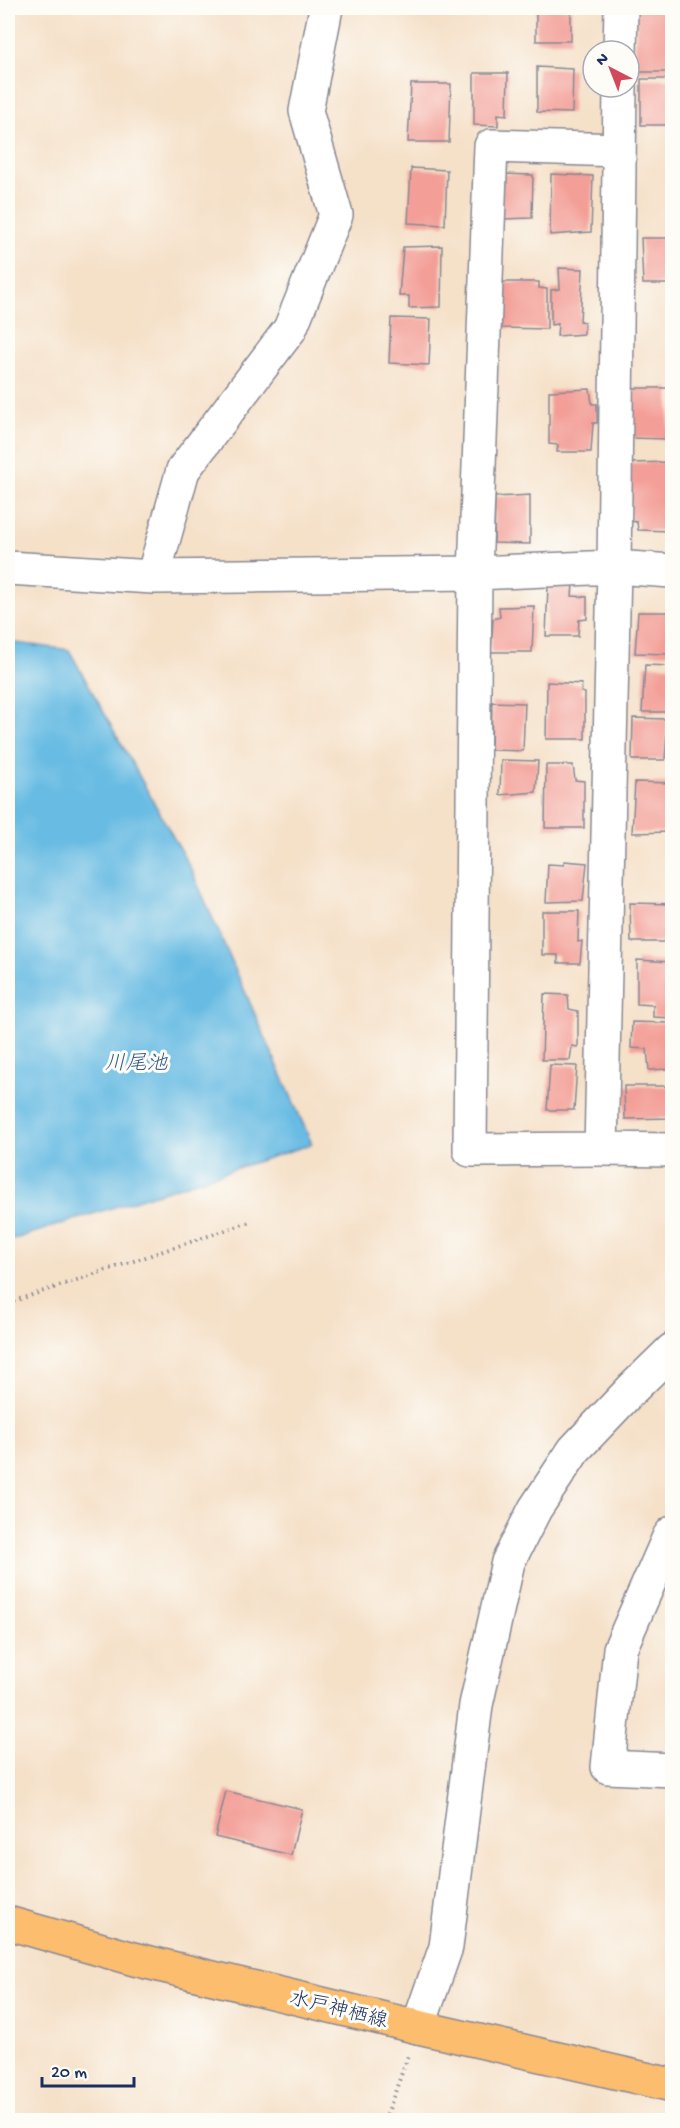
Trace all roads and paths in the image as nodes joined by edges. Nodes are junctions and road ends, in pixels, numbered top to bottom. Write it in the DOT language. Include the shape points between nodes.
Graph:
graph roads {
  1 [pos="326,8"];
  2 [pos="621,8"];
  3 [pos="620,39"];
  4 [pos="620,99"];
  5 [pos="619,150"];
  6 [pos="614,567"];
  7 [pos="8,568"];
  8 [pos="672,572"];
  9 [pos="476,573"];
  10 [pos="153,577"];
  11 [pos="601,1149"];
  12 [pos="672,1150"];
  13 [pos="250,1222"];
  14 [pos="8,1302"];
  15 [pos="672,1350"];
  16 [pos="672,1533"];
  17 [pos="672,1770"];
  18 [pos="8,1923"];
  19 [pos="418,2027"];
  20 [pos="672,2085"];
  21 [pos="385,2121"];
  1 -- 10 [label="street" via="306,111 336,215 290,329 183,470"];
  2 -- 3 [label="street"];
  4 -- 5 [label="street"];
  5 -- 6 [label="street"];
  5 -- 9 [label="street" via="491,146"];
  6 -- 8 [label="street"];
  6 -- 9 [label="street"];
  6 -- 11 [label="street"];
  7 -- 10 [label="street"];
  9 -- 10 [label="street"];
  9 -- 11 [label="street" via="470,1150"];
  11 -- 12 [label="street"];
  13 -- 14 [label="path"];
  15 -- 19 [label="street" via="574,1450 535,1509 508,1562 476,1705 446,1947"];
  16 -- 17 [label="street" via="620,1649 608,1767"];
  18 -- 19 [label="main road, 水戸神栖線" via="135,1959"];
  19 -- 20 [label="main road, 水戸神栖線"];
  19 -- 21 [label="path"];
}
